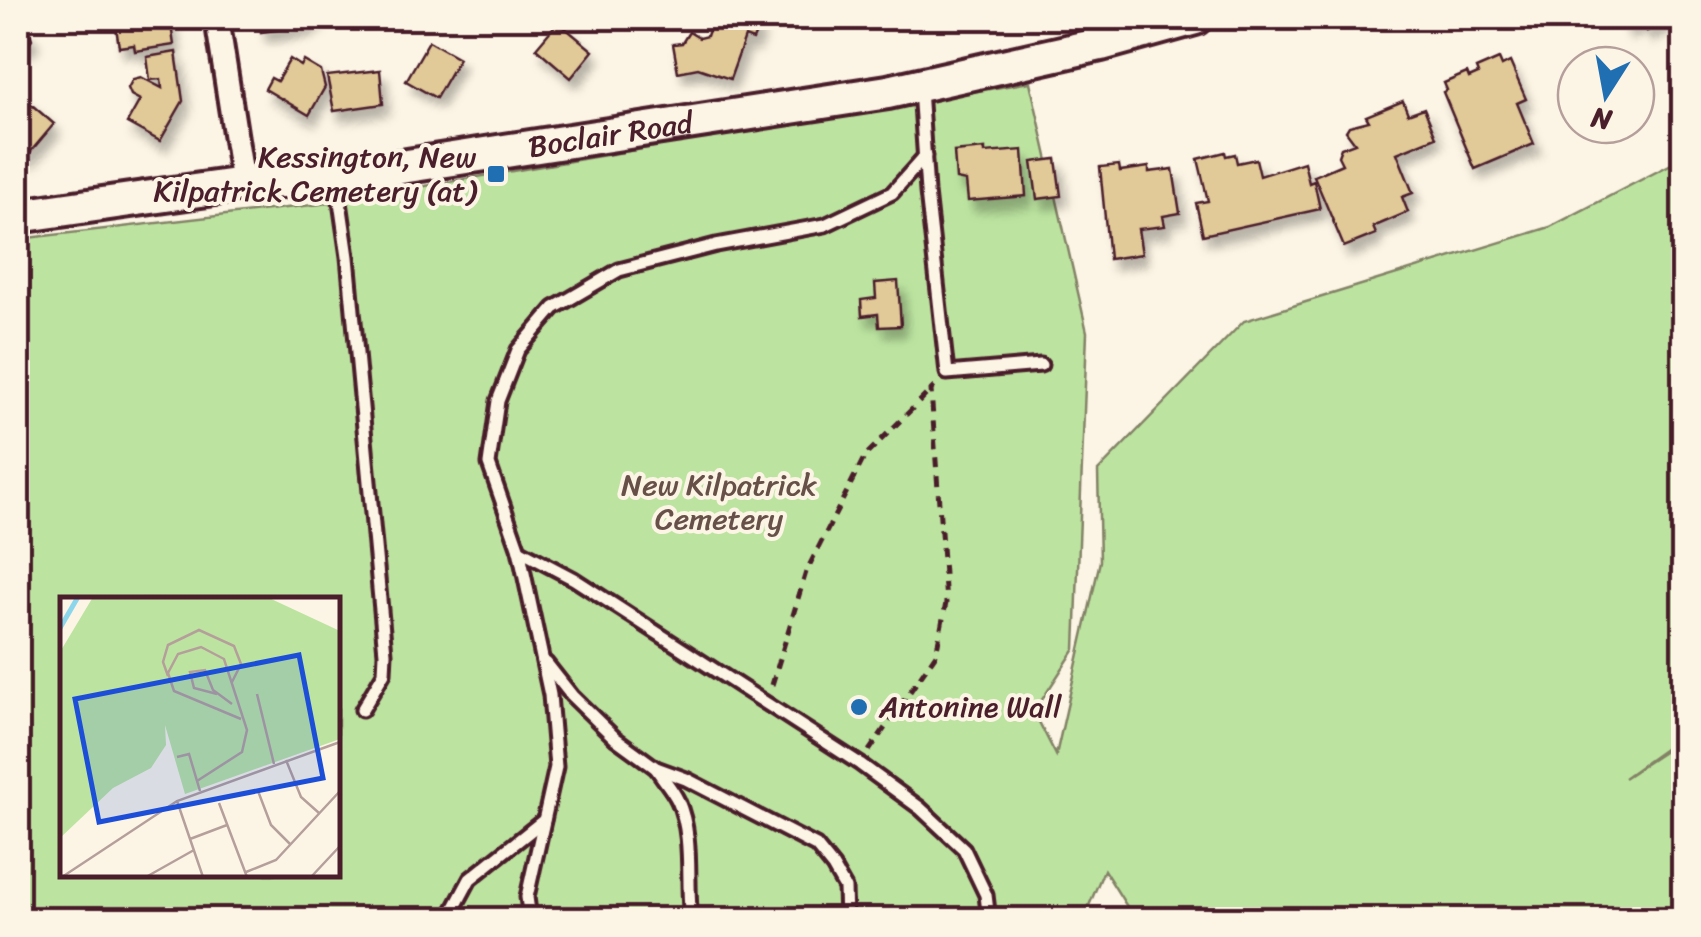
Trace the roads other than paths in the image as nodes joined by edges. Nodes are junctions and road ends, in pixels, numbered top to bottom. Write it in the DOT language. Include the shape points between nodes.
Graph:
graph roads {
  1 [pos="217,18"];
  2 [pos="1196,18"];
  3 [pos="1099,31"];
  4 [pos="920,85"];
  5 [pos="925,156"];
  6 [pos="336,177"];
  7 [pos="243,184"];
  8 [pos="18,216"];
  9 [pos="1040,366"];
  10 [pos="518,550"];
  11 [pos="544,659"];
  12 [pos="362,710"];
  13 [pos="656,768"];
  14 [pos="544,820"];
  15 [pos="448,920"];
  16 [pos="530,920"];
  17 [pos="691,920"];
  18 [pos="846,920"];
  19 [pos="989,920"];
  1 -- 7 [label="street"];
  2 -- 3 [label="main road, Boclair Road"];
  3 -- 4 [label="main road, Boclair Road"];
  4 -- 5 [label="lane"];
  4 -- 6 [label="main road, Boclair Road"];
  5 -- 9 [label="lane" via="947,373"];
  5 -- 10 [label="lane" via="892,193 826,225 618,270 554,308 518,350 498,401 489,464"];
  6 -- 7 [label="main road, Boclair Road"];
  6 -- 12 [label="lane" via="385,653 384,673"];
  7 -- 8 [label="main road, Boclair Road"];
  10 -- 11 [label="lane"];
  10 -- 19 [label="lane" via="574,579 920,808 964,849 986,895"];
  11 -- 13 [label="lane" via="615,738"];
  11 -- 14 [label="lane" via="556,767"];
  13 -- 17 [label="lane" via="679,803"];
  13 -- 18 [label="lane" via="816,846 845,888"];
  14 -- 15 [label="lane" via="470,878"];
  14 -- 16 [label="lane" via="527,897"];
}
